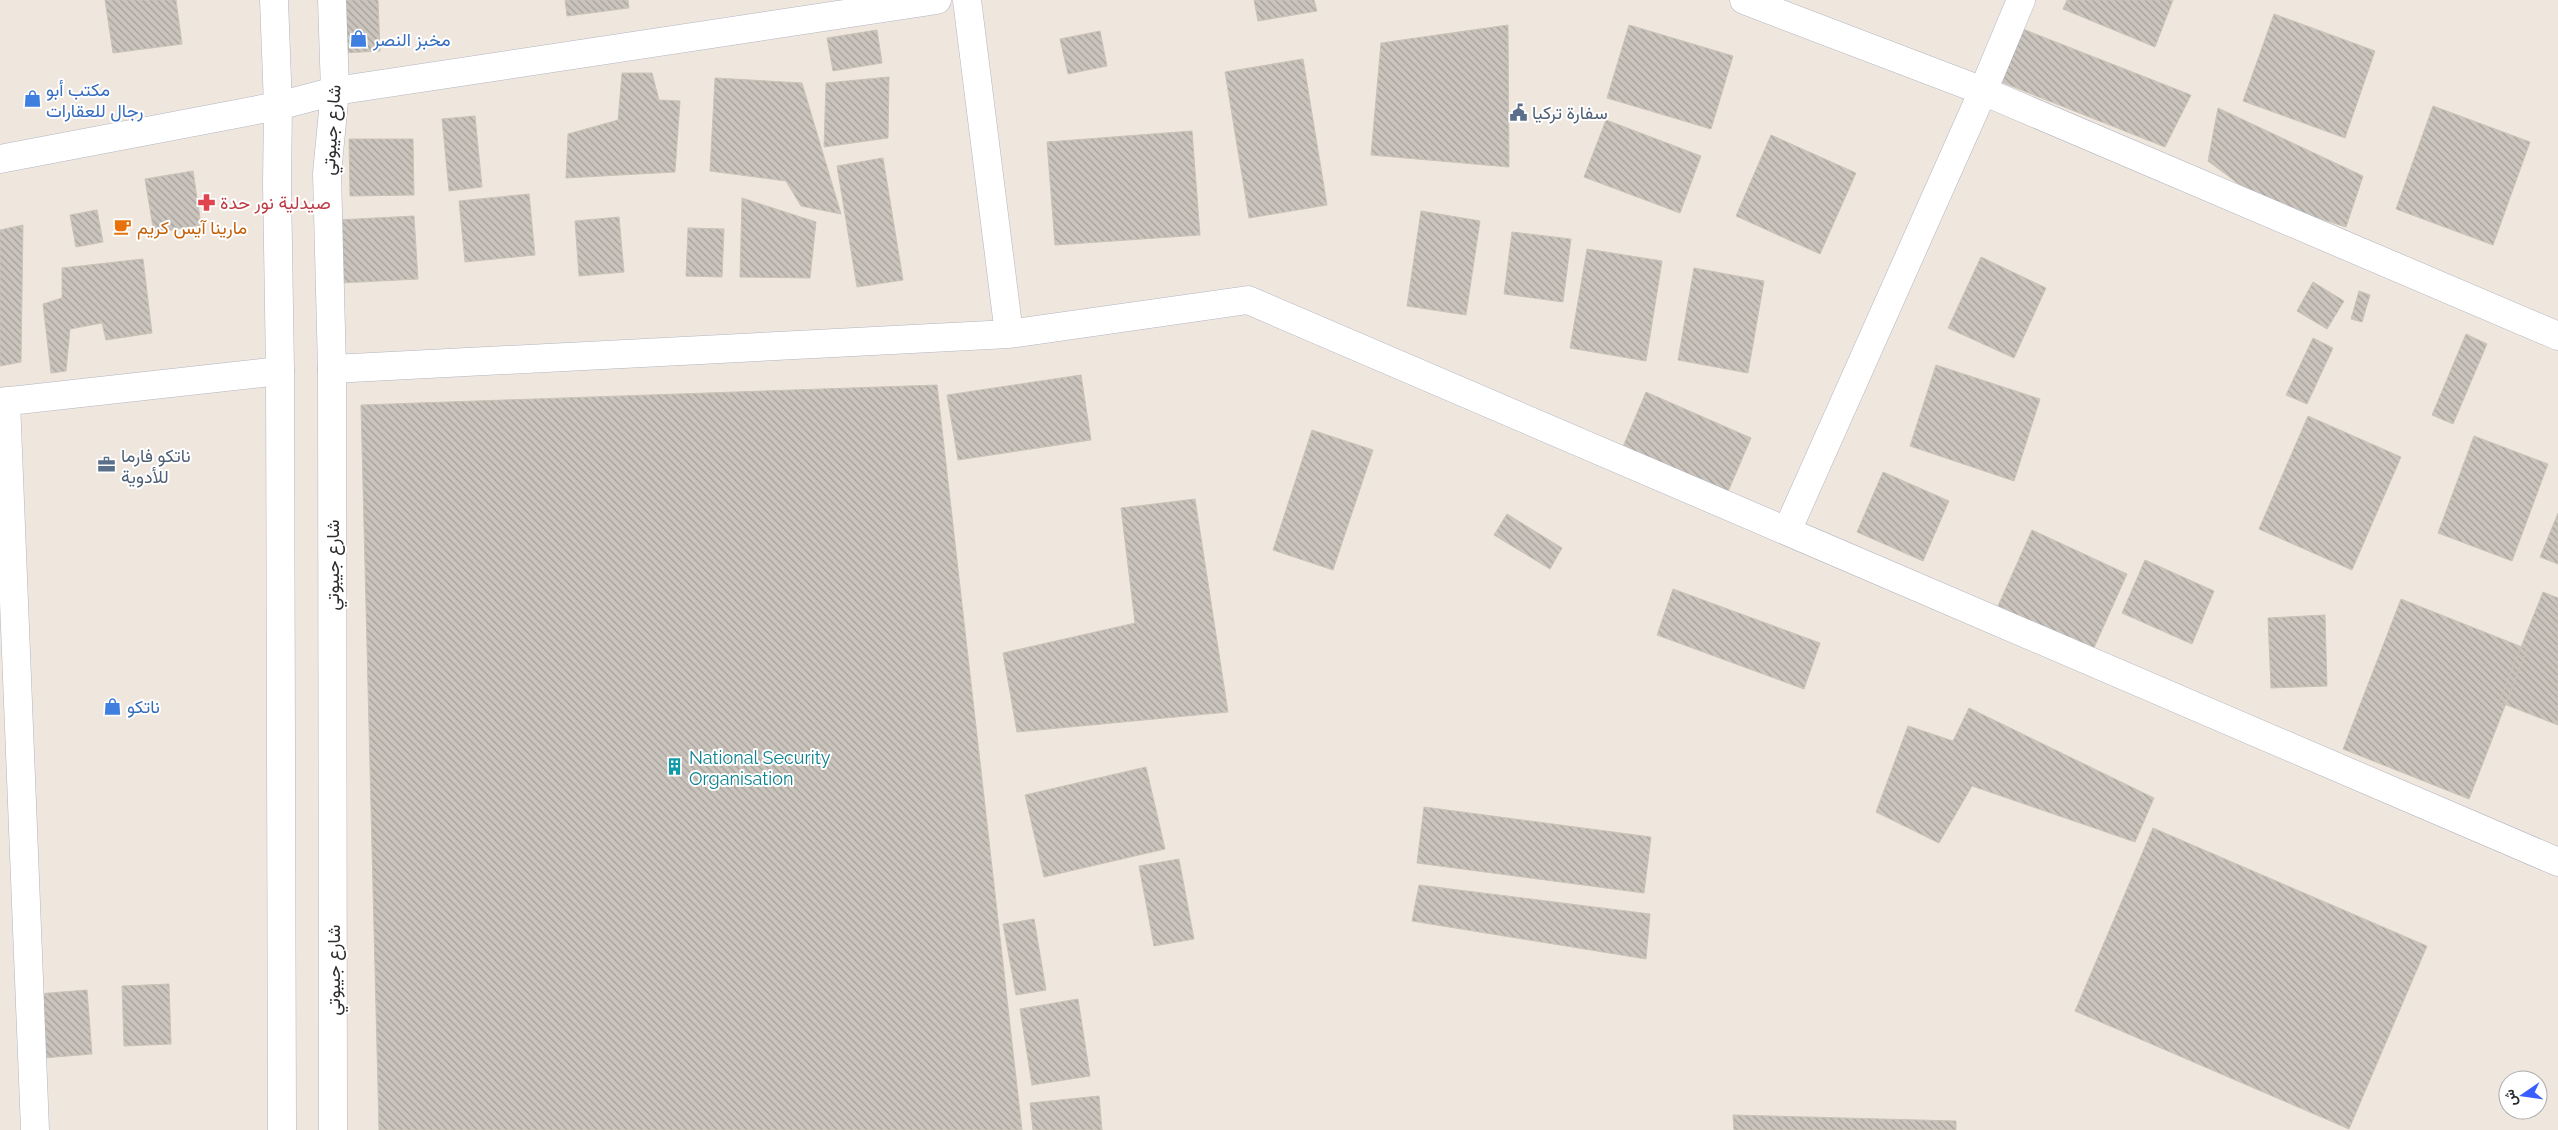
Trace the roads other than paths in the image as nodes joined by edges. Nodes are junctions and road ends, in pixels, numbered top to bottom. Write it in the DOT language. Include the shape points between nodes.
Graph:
graph roads {
  1 [pos="274,0"];
  2 [pos="332,0"];
  3 [pos="937,0"];
  4 [pos="967,0"];
  5 [pos="1744,0"];
  6 [pos="2021,0"];
  7 [pos="335,91"];
  8 [pos="1984,91"];
  9 [pos="278,106"];
  10 [pos="0,159"];
  11 [pos="1009,334"];
  12 [pos="2558,336"];
  13 [pos="332,369"];
  14 [pos="280,371"];
  15 [pos="3,402"];
  16 [pos="1787,531"];
  17 [pos="2558,862"];
  18 [pos="36,1130"];
  19 [pos="282,1130"];
  20 [pos="333,1130"];
  1 -- 9 [label="street"];
  2 -- 7 [label="street, شارع جيبوتي"];
  3 -- 7 [label="street"];
  4 -- 11 [label="street"];
  5 -- 8 [label="street"];
  6 -- 8 [label="street"];
  7 -- 9 [label="street"];
  7 -- 13 [label="street, شارع جيبوتي" via="327,173"];
  8 -- 12 [label="street"];
  8 -- 16 [label="street"];
  9 -- 10 [label="street"];
  9 -- 14 [label="street"];
  11 -- 13 [label="street"];
  11 -- 16 [label="street" via="1248,300"];
  13 -- 20 [label="street, شارع جيبوتي"];
  14 -- 15 [label="street"];
  14 -- 19 [label="street"];
  15 -- 18 [label="street"];
  16 -- 17 [label="street"];
}
